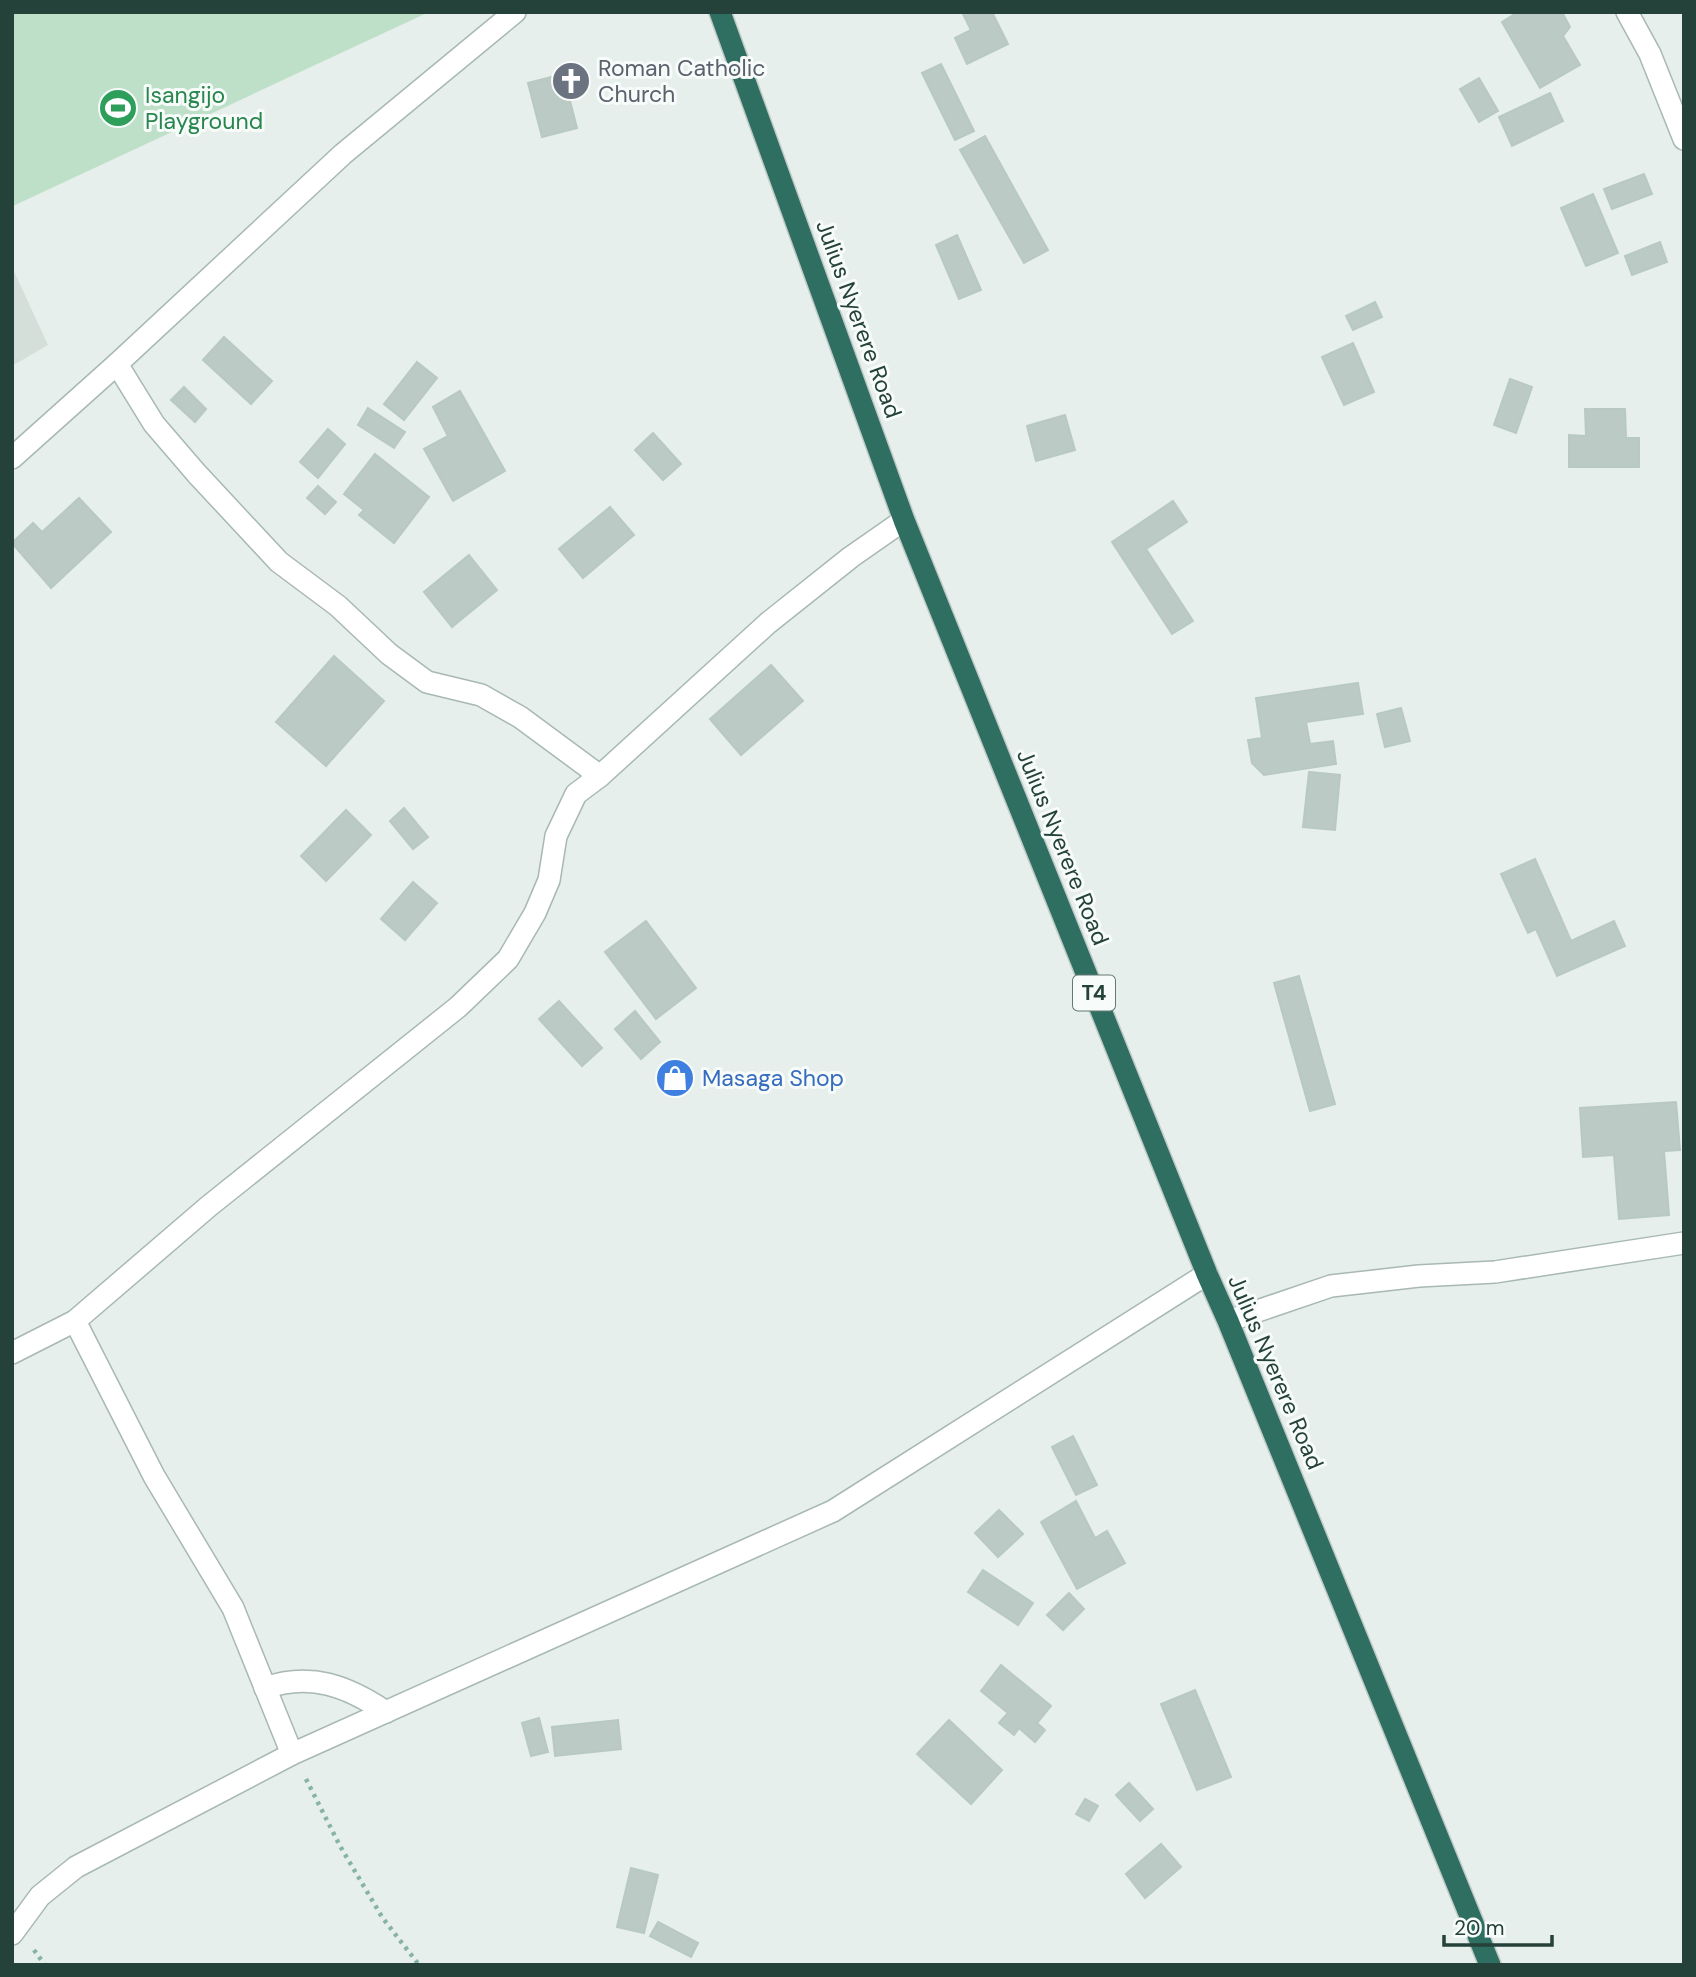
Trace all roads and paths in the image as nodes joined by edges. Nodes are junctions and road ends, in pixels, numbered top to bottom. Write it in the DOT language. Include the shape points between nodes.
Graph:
graph roads {
  1 [pos="515,12"];
  2 [pos="720,12"];
  3 [pos="1627,12"];
  4 [pos="1684,139"];
  5 [pos="117,364"];
  6 [pos="12,458"];
  7 [pos="904,520"];
  8 [pos="600,776"];
  9 [pos="1684,1243"];
  10 [pos="1207,1274"];
  11 [pos="75,1321"];
  12 [pos="1228,1321"];
  13 [pos="12,1353"];
  14 [pos="265,1688"];
  15 [pos="386,1712"];
  16 [pos="292,1754"];
  17 [pos="12,1934"];
  18 [pos="419,1965"];
  19 [pos="1490,1965"];
  1 -- 5 [label="street" via="343,153"];
  2 -- 7 [label="highway, Julius Nyerere Road / T4"];
  3 -- 4 [label="street" via="1650,54"];
  5 -- 6 [label="street"];
  5 -- 8 [label="street" via="153,424 279,562 427,682 481,695 520,717"];
  7 -- 8 [label="street" via="768,623"];
  7 -- 10 [label="highway, Julius Nyerere Road / T4"];
  8 -- 11 [label="street" via="576,793 556,836 549,880 508,959 458,1007 209,1206"];
  9 -- 12 [label="street" via="1495,1272 1331,1286"];
  10 -- 12 [label="highway, Julius Nyerere Road / T4"];
  10 -- 15 [label="street" via="833,1511"];
  11 -- 13 [label="street"];
  11 -- 14 [label="street" via="154,1476 233,1608"];
  12 -- 19 [label="highway, Julius Nyerere Road / T4"];
  14 -- 15 [label="street" via="286,1681 334,1684"];
  14 -- 16 [label="street"];
  15 -- 16 [label="street"];
  16 -- 17 [label="street" via="76,1867 40,1896"];
  16 -- 18 [label="path" via="382,1917"];
}
